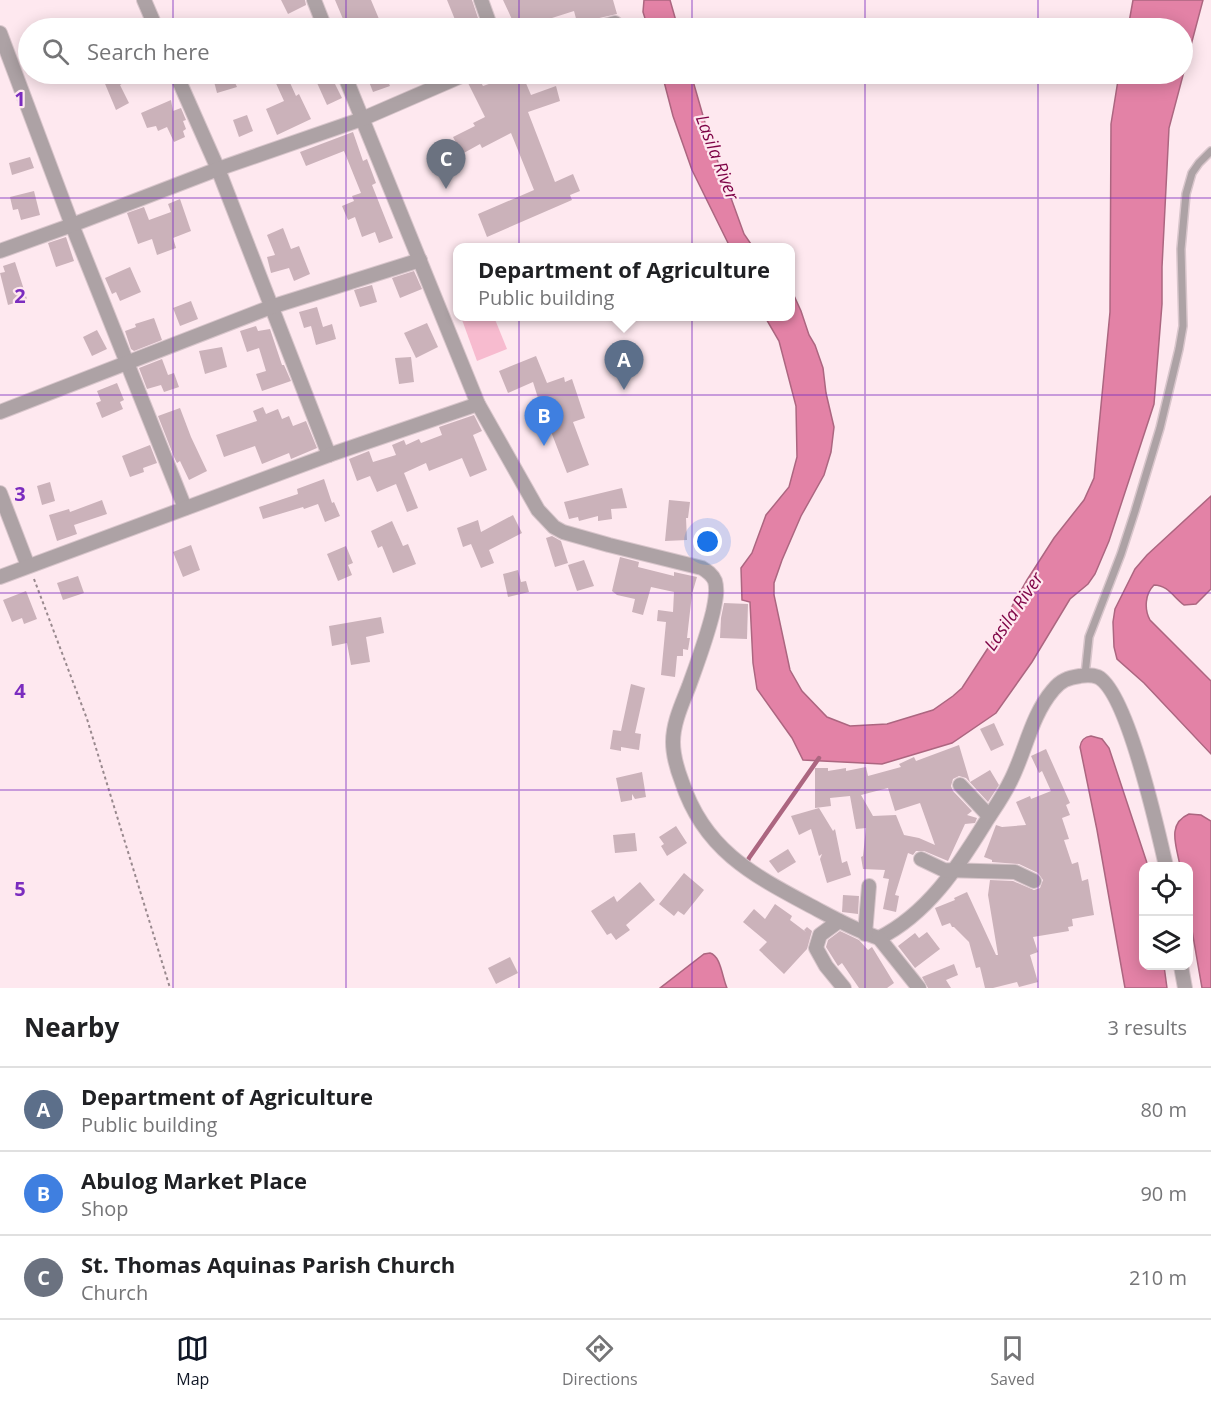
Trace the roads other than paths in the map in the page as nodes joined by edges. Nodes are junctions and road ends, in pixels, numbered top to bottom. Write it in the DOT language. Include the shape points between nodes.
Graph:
graph roads {
  1 [pos="144,0"];
  2 [pos="314,0"];
  3 [pos="481,0"];
  4 [pos="152,18"];
  5 [pos="321,18"];
  6 [pos="487,18"];
  7 [pos="0,33"];
  8 [pos="18,81"];
  9 [pos="19,84"];
  10 [pos="180,84"];
  11 [pos="348,84"];
  12 [pos="443,84"];
  13 [pos="362,119"];
  14 [pos="1211,151"];
  15 [pos="218,169"];
  16 [pos="72,225"];
  17 [pos="0,251"];
  18 [pos="420,261"];
  19 [pos="272,306"];
  20 [pos="127,361"];
  21 [pos="478,404"];
  22 [pos="0,411"];
  23 [pos="329,455"];
  24 [pos="0,493"];
  25 [pos="185,508"];
  26 [pos="28,566"];
  27 [pos="0,577"];
  28 [pos="1085,675"];
  29 [pos="960,785"];
  30 [pos="989,816"];
  31 [pos="921,859"];
  32 [pos="1165,862"];
  33 [pos="954,871"];
  34 [pos="1034,881"];
  35 [pos="869,886"];
  36 [pos="838,921"];
  37 [pos="865,934"];
  38 [pos="879,938"];
  39 [pos="1182,970"];
  40 [pos="844,988"];
  41 [pos="919,988"];
  42 [pos="1185,988"];
  1 -- 4 [label="street"];
  2 -- 5 [label="street"];
  3 -- 6 [label="street"];
  7 -- 8 [label="street"];
  9 -- 16 [label="street"];
  10 -- 15 [label="street"];
  11 -- 13 [label="street"];
  12 -- 13 [label="street"];
  13 -- 15 [label="street"];
  13 -- 18 [label="street"];
  14 -- 28 [label="lane" via="1192,172 1186,194 1179,349 1135,511 1089,637"];
  15 -- 16 [label="street"];
  15 -- 19 [label="street"];
  16 -- 17 [label="street"];
  16 -- 20 [label="street"];
  18 -- 19 [label="street"];
  18 -- 21 [label="street"];
  19 -- 20 [label="street"];
  19 -- 23 [label="street"];
  20 -- 22 [label="street"];
  20 -- 25 [label="street"];
  21 -- 23 [label="street"];
  21 -- 36 [label="street" via="538,510 554,528 702,568 713,577 716,597 708,632 673,740 686,795 719,847 739,864"];
  23 -- 25 [label="street"];
  24 -- 26 [label="street"];
  25 -- 26 [label="street"];
  26 -- 27 [label="street"];
  28 -- 30 [label="street" via="1066,678 1054,688 1035,719 1011,781"];
  28 -- 32 [label="street" via="1096,676 1105,683 1119,702"];
  29 -- 30 [label="street"];
  30 -- 33 [label="street"];
  31 -- 33 [label="street"];
  33 -- 34 [label="street" via="1015,872"];
  33 -- 38 [label="street" via="913,915"];
  35 -- 37 [label="street"];
  36 -- 37 [label="street"];
  36 -- 40 [label="street" via="820,935 816,948"];
  37 -- 38 [label="street"];
  38 -- 41 [label="street"];
  39 -- 42 [label="street"];
}
